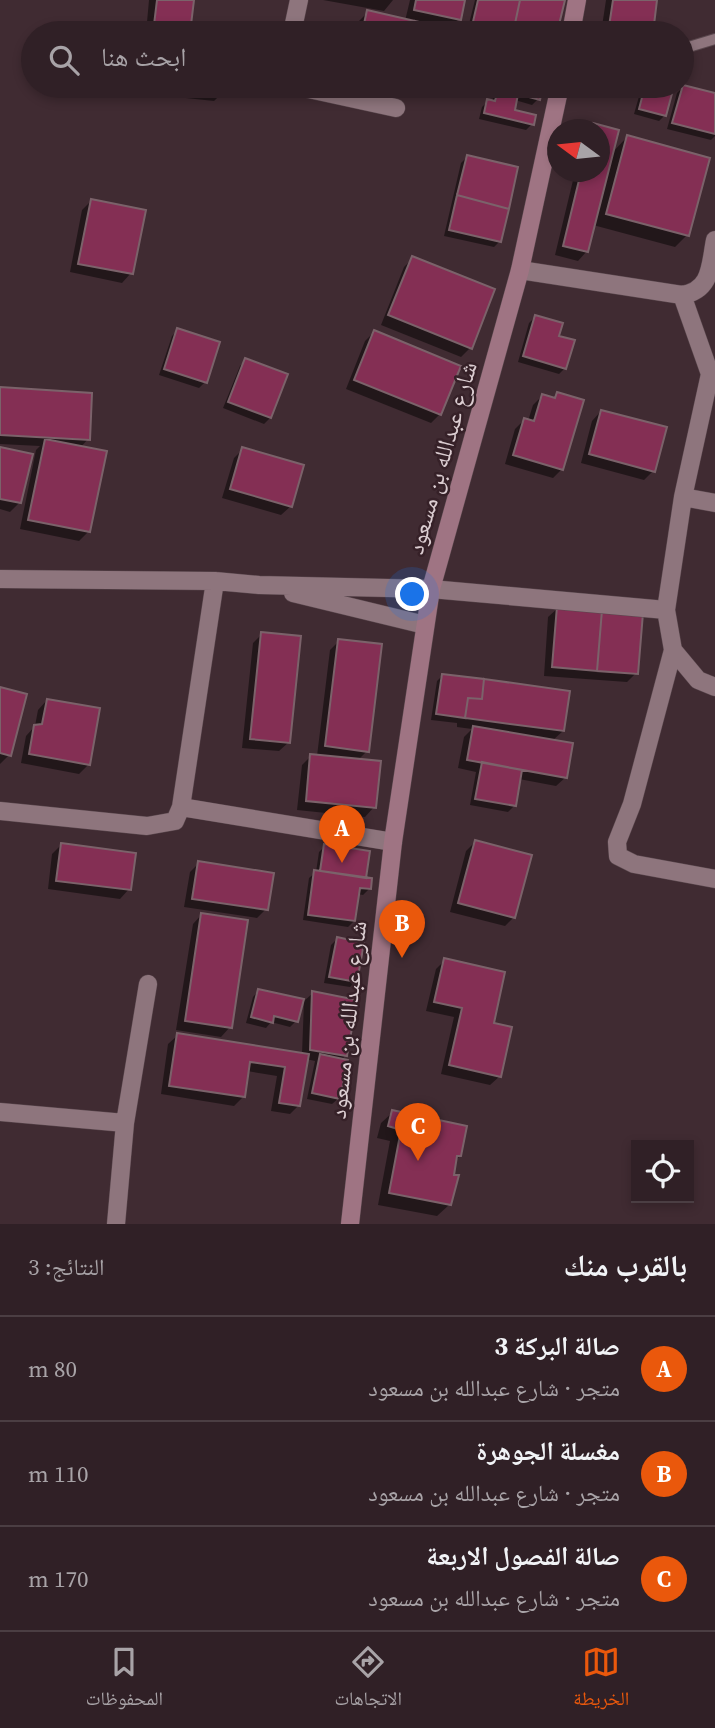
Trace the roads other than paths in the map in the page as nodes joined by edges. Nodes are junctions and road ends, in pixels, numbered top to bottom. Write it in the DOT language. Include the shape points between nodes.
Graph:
graph roads {
  1 [pos="299,0"];
  2 [pos="577,0"];
  3 [pos="295,21"];
  4 [pos="573,21"];
  5 [pos="715,39"];
  6 [pos="694,45"];
  7 [pos="350,98"];
  8 [pos="557,98"];
  9 [pos="396,108"];
  10 [pos="715,240"];
  11 [pos="520,270"];
  12 [pos="682,295"];
  13 [pos="713,374"];
  14 [pos="683,497"];
  15 [pos="715,503"];
  16 [pos="0,579"];
  17 [pos="215,581"];
  18 [pos="259,585"];
  19 [pos="431,589"];
  20 [pos="666,610"];
  21 [pos="425,625"];
  22 [pos="673,650"];
  23 [pos="715,687"];
  24 [pos="181,807"];
  25 [pos="0,811"];
  26 [pos="393,842"];
  27 [pos="715,878"];
  28 [pos="148,984"];
  29 [pos="0,1112"];
  30 [pos="125,1123"];
  31 [pos="117,1224"];
  32 [pos="350,1224"];
  1 -- 3 [label="street"];
  2 -- 4 [label="street"];
  5 -- 6 [label="lane"];
  7 -- 9 [label="street"];
  8 -- 11 [label="street, شارع عبدالله بن مسعود"];
  10 -- 12 [label="street" via="706,284"];
  11 -- 12 [label="street"];
  11 -- 19 [label="street, شارع عبدالله بن مسعود"];
  12 -- 13 [label="street"];
  13 -- 14 [label="street"];
  14 -- 15 [label="street"];
  14 -- 20 [label="street"];
  16 -- 17 [label="street"];
  17 -- 18 [label="street"];
  17 -- 24 [label="street"];
  18 -- 19 [label="street"];
  18 -- 21 [label="street"];
  19 -- 20 [label="street"];
  19 -- 21 [label="street, شارع عبدالله بن مسعود"];
  20 -- 22 [label="street"];
  21 -- 26 [label="street, شارع عبدالله بن مسعود"];
  22 -- 23 [label="street" via="698,680"];
  22 -- 27 [label="street" via="632,804 617,842 618,856 634,864"];
  24 -- 25 [label="street" via="175,821 148,826"];
  24 -- 26 [label="street"];
  26 -- 32 [label="street, شارع عبدالله بن مسعود"];
  28 -- 30 [label="street"];
  29 -- 30 [label="street"];
  30 -- 31 [label="street"];
}
